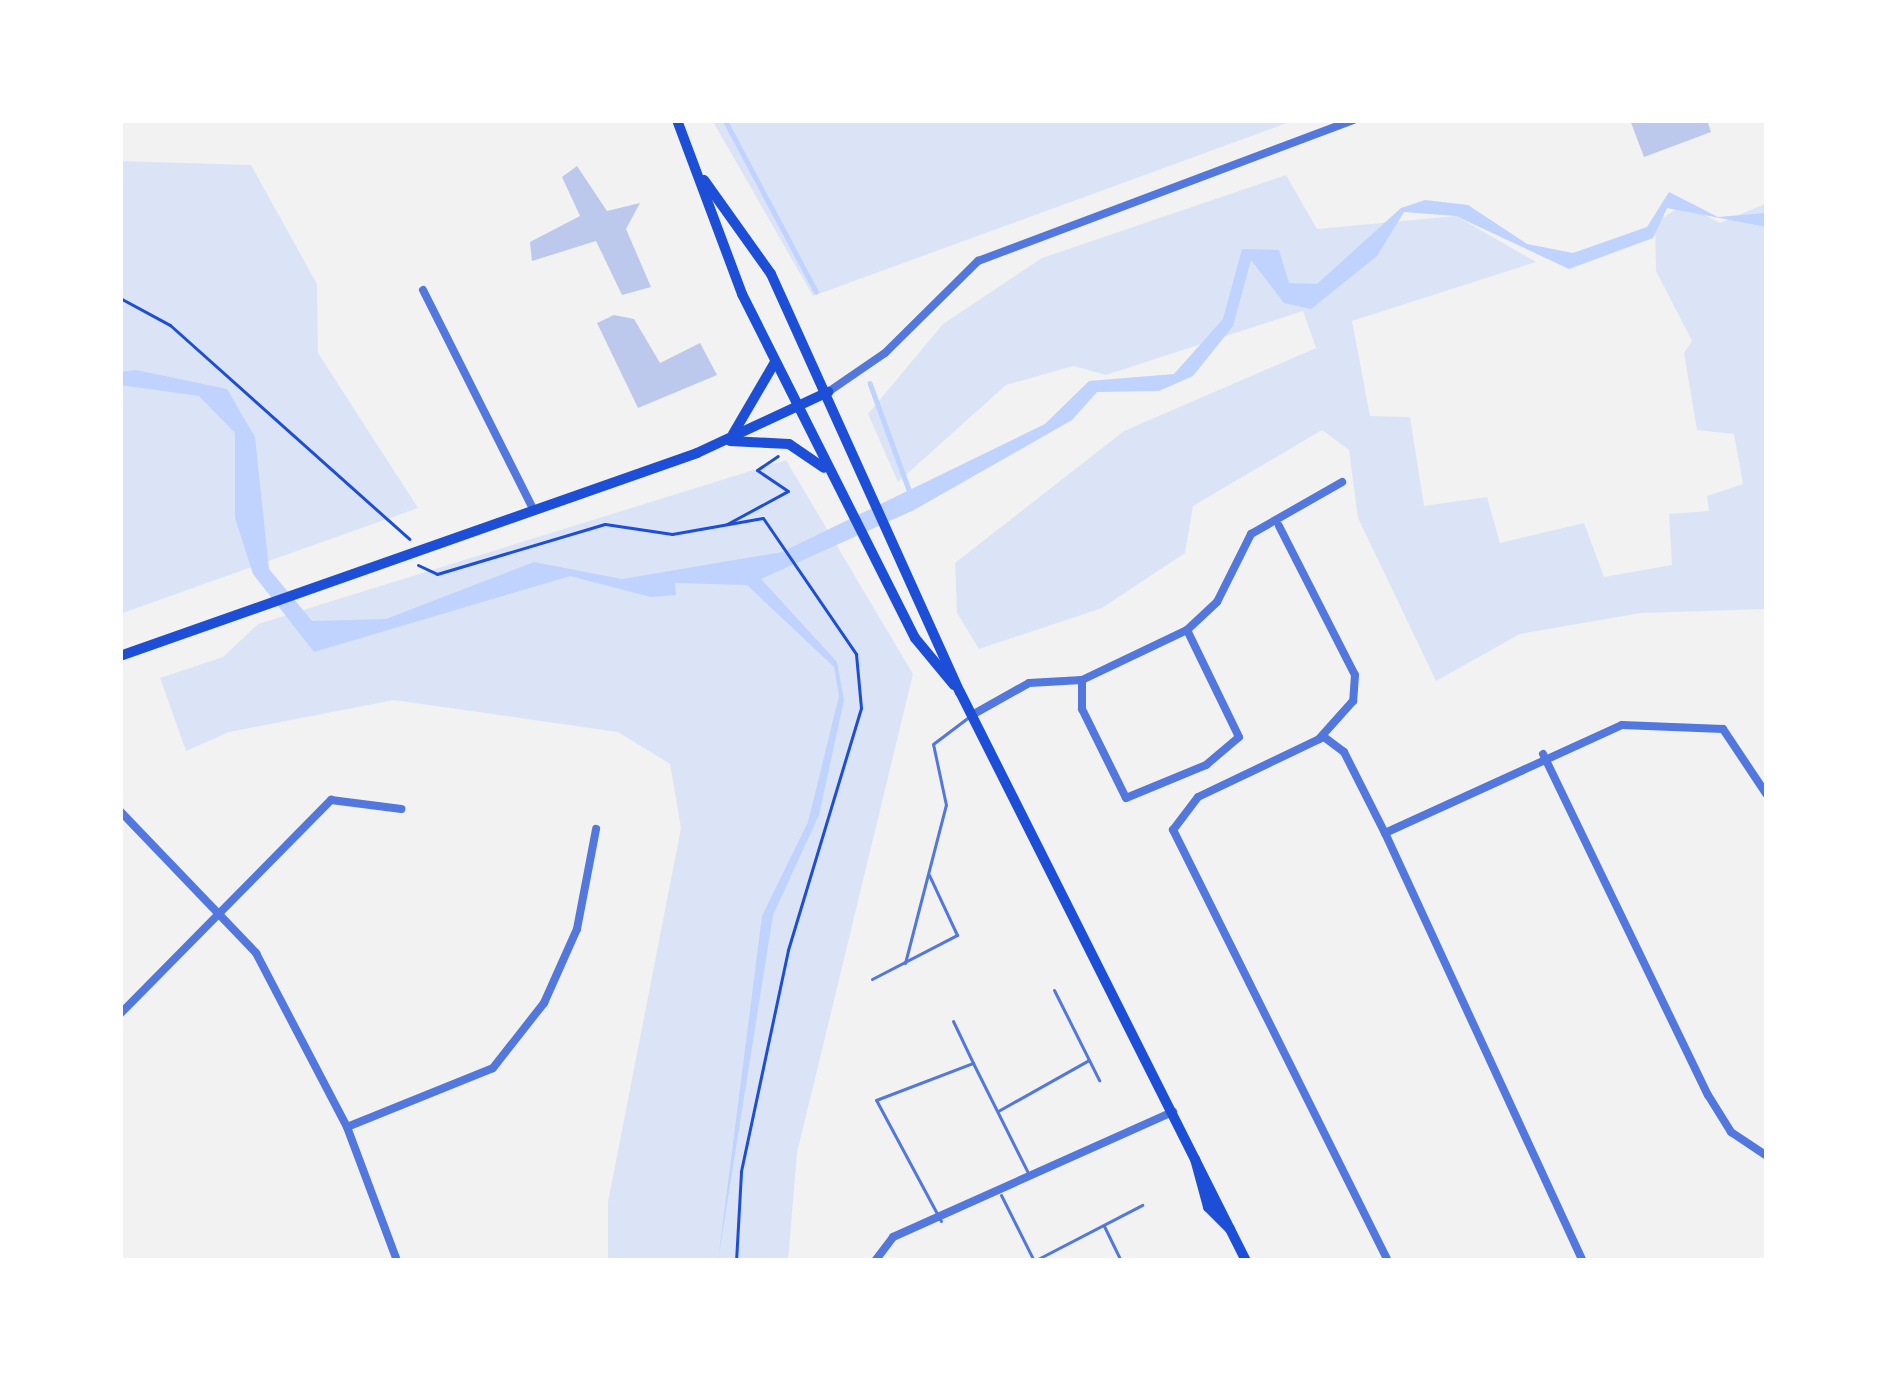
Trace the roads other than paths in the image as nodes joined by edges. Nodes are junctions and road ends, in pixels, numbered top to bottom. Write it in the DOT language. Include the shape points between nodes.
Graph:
graph roads {
  1 [pos="677,120"];
  2 [pos="1353,120"];
  3 [pos="704,180"];
  4 [pos="423,290"];
  5 [pos="776,362"];
  6 [pos="828,392"];
  7 [pos="799,407"];
  8 [pos="727,441"];
  9 [pos="831,473"];
  10 [pos="1342,482"];
  11 [pos="532,507"];
  12 [pos="1279,526"];
  13 [pos="1187,630"];
  14 [pos="120,656"];
  15 [pos="1082,680"];
  16 [pos="960,692"];
  17 [pos="971,715"];
  18 [pos="1318,740"];
  19 [pos="1543,754"];
  20 [pos="1767,795"];
  21 [pos="401,808"];
  22 [pos="120,812"];
  23 [pos="596,830"];
  24 [pos="1384,833"];
  25 [pos="928,873"];
  26 [pos="221,912"];
  27 [pos="905,963"];
  28 [pos="872,979"];
  29 [pos="1054,990"];
  30 [pos="120,1014"];
  31 [pos="952,1021"];
  32 [pos="1089,1060"];
  33 [pos="973,1063"];
  34 [pos="1099,1080"];
  35 [pos="998,1111"];
  36 [pos="1173,1112"];
  37 [pos="346,1127"];
  38 [pos="1767,1156"];
  39 [pos="1031,1178"];
  40 [pos="1000,1195"];
  41 [pos="1142,1205"];
  42 [pos="941,1221"];
  43 [pos="1103,1224"];
  44 [pos="397,1261"];
  45 [pos="874,1261"];
  46 [pos="1121,1261"];
  47 [pos="1246,1261"];
  48 [pos="1388,1261"];
  49 [pos="1583,1261"];
  1 -- 3 [label="main road"];
  2 -- 6 [label="street" via="978,261 885,353"];
  3 -- 5 [label="main road" via="728,265"];
  3 -- 6 [label="main road" via="743,224"];
  4 -- 11 [label="street"];
  5 -- 7 [label="main road"];
  5 -- 8 [label="main road" via="755,412"];
  6 -- 7 [label="main road"];
  6 -- 16 [label="main road"];
  7 -- 8 [label="main road"];
  7 -- 9 [label="main road"];
  8 -- 9 [label="main road" via="789,444"];
  8 -- 11 [label="main road"];
  9 -- 16 [label="main road" via="915,638"];
  10 -- 12 [label="street"];
  11 -- 14 [label="main road"];
  12 -- 13 [label="street" via="1251,534 1216,602"];
  12 -- 18 [label="street" via="1355,675 1352,701"];
  13 -- 15 [label="street"];
  13 -- 15 [label="street" via="1239,736 1206,765 1126,798 1076,692"];
  15 -- 17 [label="street" via="1046,677"];
  16 -- 17 [label="main road"];
  17 -- 25 [label="lane" via="932,746 946,801"];
  17 -- 36 [label="main road"];
  18 -- 24 [label="street" via="1344,752"];
  18 -- 48 [label="street" via="1198,797 1173,830"];
  19 -- 20 [label="street" via="1602,728 1704,725 1735,735"];
  19 -- 24 [label="street"];
  19 -- 38 [label="street" via="1708,1095 1731,1132"];
  21 -- 26 [label="street" via="332,800"];
  22 -- 26 [label="street"];
  23 -- 37 [label="street" via="578,929 544,1003 494,1068"];
  24 -- 49 [label="street"];
  25 -- 27 [label="lane"];
  25 -- 27 [label="lane" via="957,935"];
  26 -- 30 [label="street"];
  26 -- 37 [label="street" via="256,953"];
  27 -- 28 [label="lane"];
  29 -- 32 [label="lane"];
  31 -- 33 [label="lane"];
  32 -- 34 [label="lane"];
  32 -- 35 [label="lane"];
  33 -- 35 [label="lane"];
  33 -- 42 [label="lane" via="874,1106"];
  35 -- 39 [label="lane"];
  36 -- 39 [label="street"];
  36 -- 47 [label="main road" via="1194,1156 1198,1188"];
  37 -- 44 [label="street"];
  39 -- 40 [label="street"];
  40 -- 42 [label="street"];
  40 -- 43 [label="lane" via="1034,1261"];
  41 -- 43 [label="lane"];
  42 -- 45 [label="street" via="893,1238"];
  43 -- 46 [label="lane"];
}
